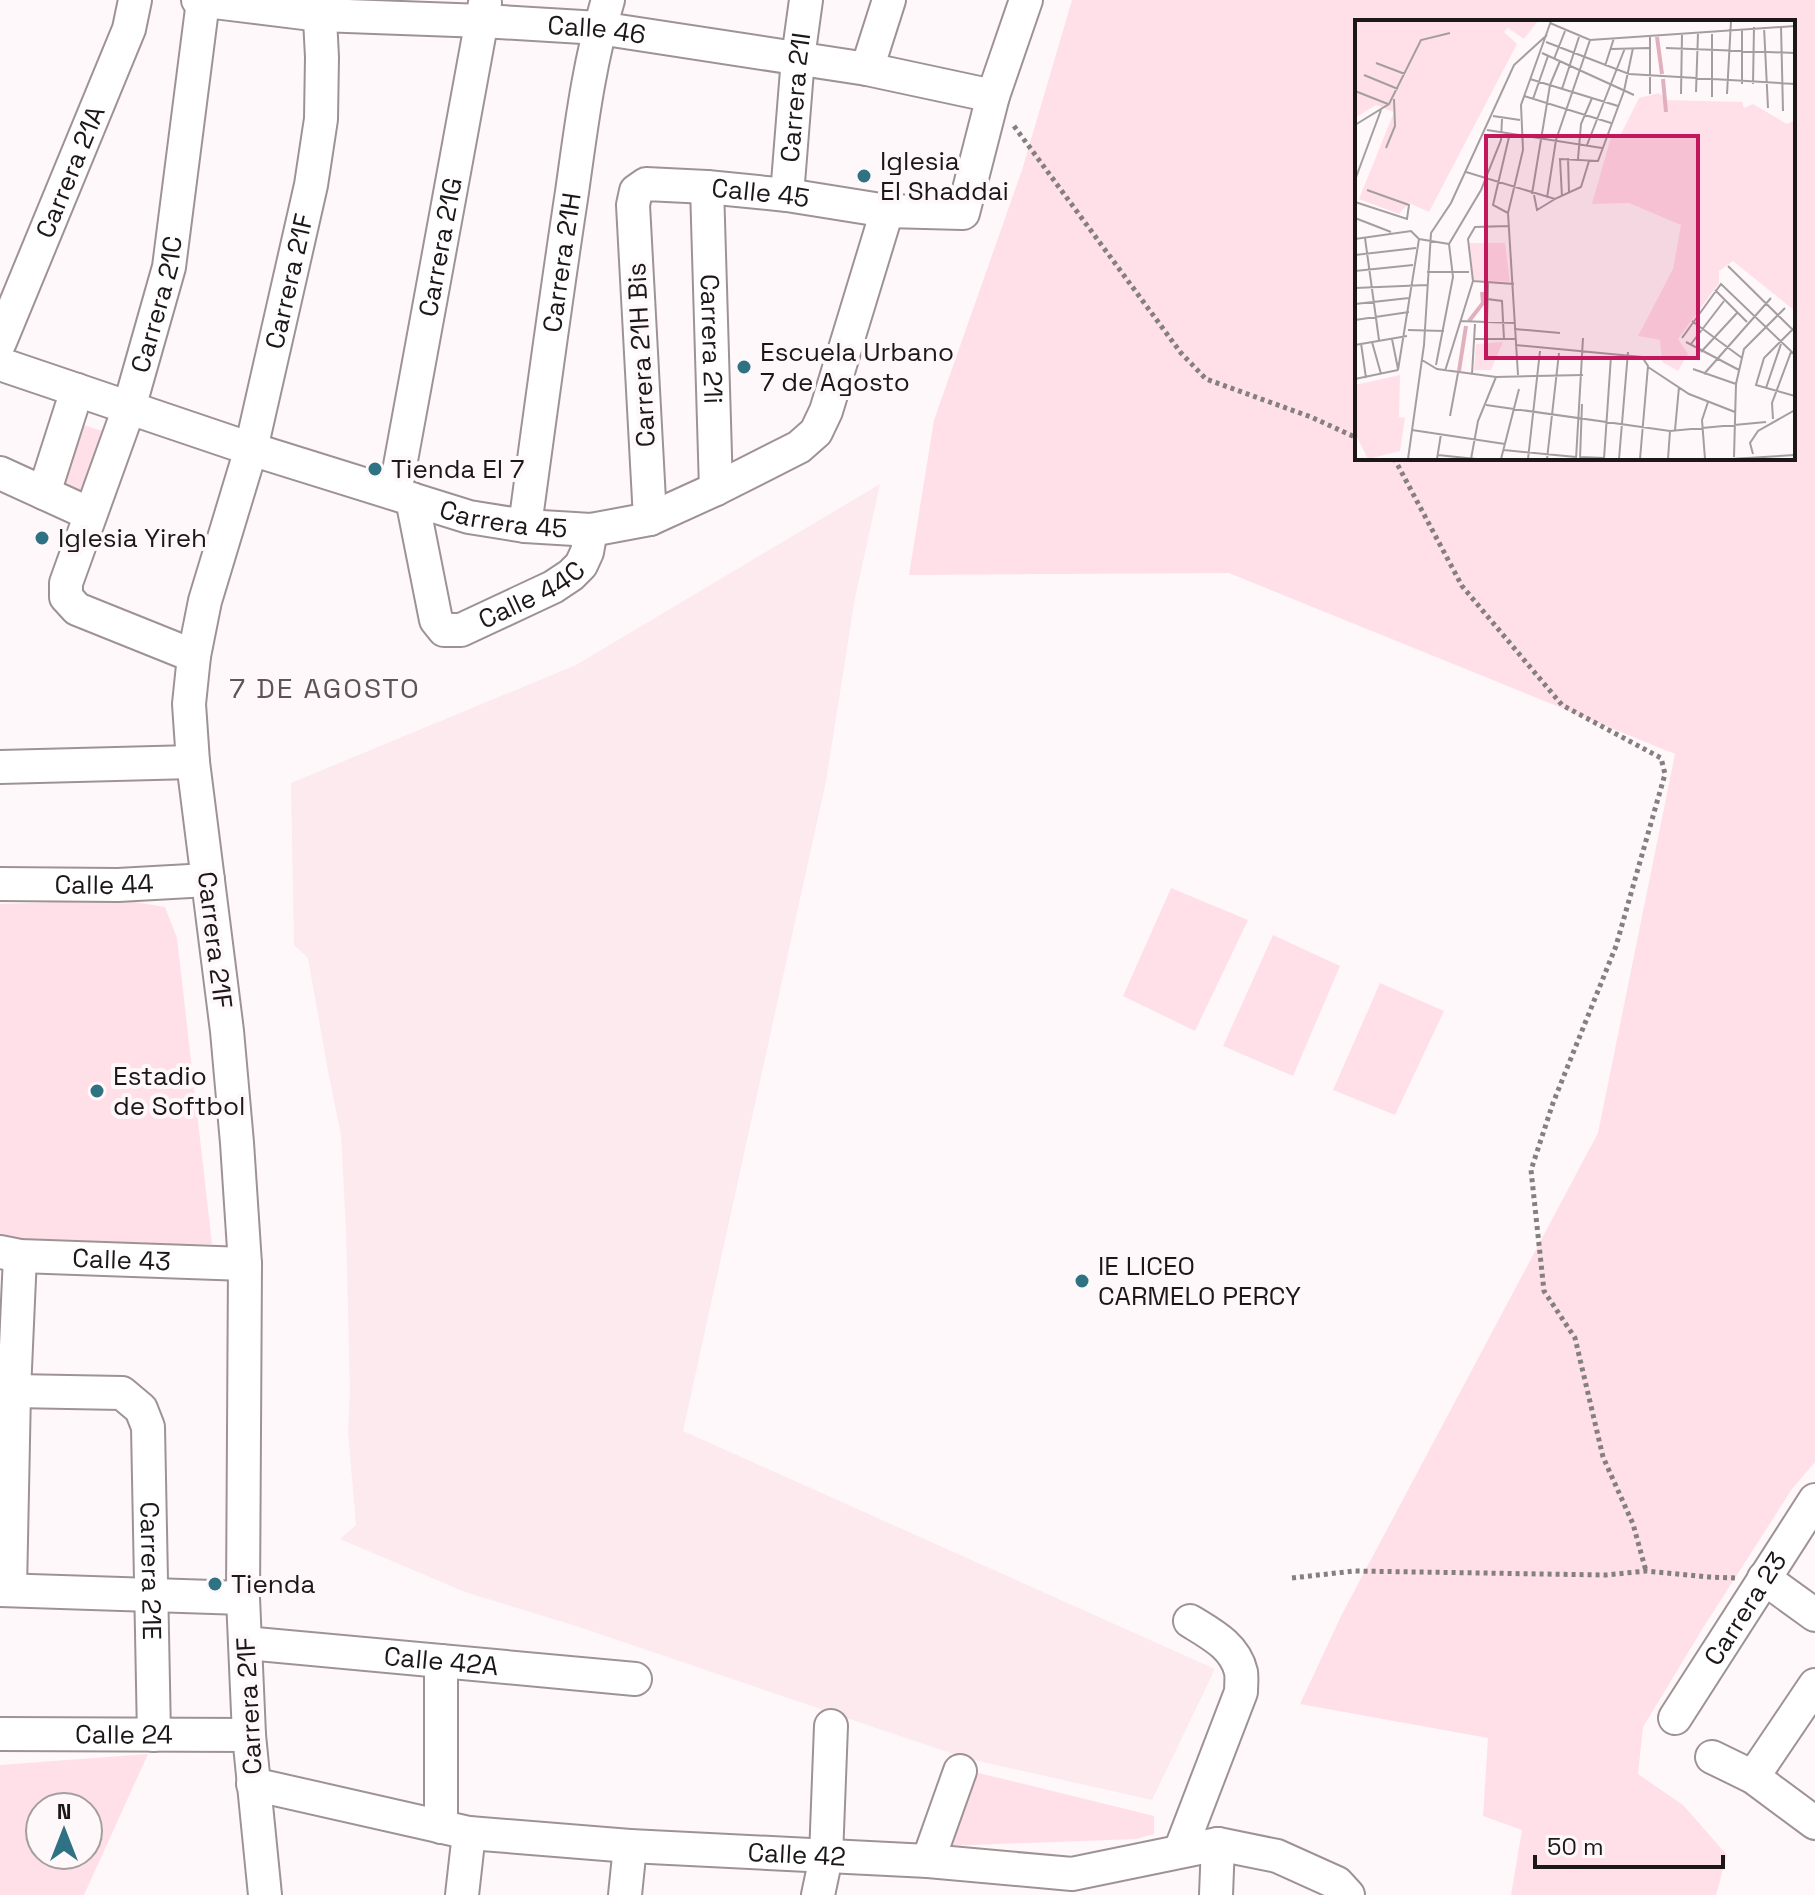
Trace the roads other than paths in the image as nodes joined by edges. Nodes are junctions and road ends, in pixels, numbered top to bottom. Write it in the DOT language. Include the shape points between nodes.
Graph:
graph roads {
  1 [pos="135,0"];
  2 [pos="806,0"];
  3 [pos="889,0"];
  4 [pos="1026,0"];
  5 [pos="200,1"];
  6 [pos="320,8"];
  7 [pos="484,11"];
  8 [pos="604,14"];
  9 [pos="798,58"];
  10 [pos="867,69"];
  11 [pos="993,96"];
  12 [pos="707,187"];
  13 [pos="636,191"];
  14 [pos="787,195"];
  15 [pos="887,211"];
  16 [pos="0,342"];
  17 [pos="0,364"];
  18 [pos="77,390"];
  19 [pos="129,408"];
  20 [pos="251,449"];
  21 [pos="0,473"];
  22 [pos="716,489"];
  23 [pos="44,493"];
  24 [pos="404,496"];
  25 [pos="90,514"];
  26 [pos="650,519"];
  27 [pos="525,526"];
  28 [pos="591,530"];
  29 [pos="194,656"];
  30 [pos="193,762"];
  31 [pos="0,767"];
  32 [pos="208,880"];
  33 [pos="0,884"];
  34 [pos="10,1254"];
  35 [pos="245,1264"];
  36 [pos="14,1391"];
  37 [pos="1815,1500"];
  38 [pos="1764,1578"];
  39 [pos="5,1590"];
  40 [pos="150,1596"];
  41 [pos="243,1598"];
  42 [pos="1815,1615"];
  43 [pos="1190,1621"];
  44 [pos="246,1643"];
  45 [pos="441,1661"];
  46 [pos="635,1679"];
  47 [pos="1815,1685"];
  48 [pos="1675,1718"];
  49 [pos="831,1726"];
  50 [pos="0,1734"];
  51 [pos="154,1735"];
  52 [pos="249,1735"];
  53 [pos="1712,1757"];
  54 [pos="960,1771"];
  55 [pos="1753,1777"];
  56 [pos="253,1784"];
  57 [pos="1815,1823"];
  58 [pos="455,1830"];
  59 [pos="1218,1844"];
  60 [pos="630,1846"];
  61 [pos="1180,1851"];
  62 [pos="826,1857"];
  63 [pos="928,1861"];
  64 [pos="1071,1885"];
  65 [pos="1342,1889"];
  66 [pos="265,1895"];
  67 [pos="462,1895"];
  68 [pos="625,1895"];
  69 [pos="818,1895"];
  70 [pos="836,1895"];
  71 [pos="1216,1895"];
  1 -- 16 [label="street, Carrera 21A" via="129,29"];
  2 -- 9 [label="street, Carrera 21I"];
  3 -- 10 [label="street"];
  4 -- 11 [label="street"];
  5 -- 6 [label="street, Calle 46"];
  5 -- 19 [label="street, Carrera 21C" via="169,267"];
  6 -- 7 [label="street, Calle 46"];
  6 -- 20 [label="street, Carrera 21F" via="321,119 311,185"];
  7 -- 8 [label="street, Calle 46"];
  7 -- 24 [label="street, Carrera 21G"];
  8 -- 9 [label="street, Calle 46"];
  8 -- 27 [label="street, Carrera 21H" via="563,246"];
  9 -- 10 [label="street, Calle 46"];
  9 -- 14 [label="street, Carrera 21I"];
  10 -- 11 [label="street, Calle 46"];
  11 -- 15 [label="street, Calle 45" via="963,213"];
  12 -- 13 [label="street, Calle 45" via="646,184"];
  12 -- 14 [label="street, Calle 45"];
  12 -- 22 [label="street, Carrera 21i"];
  13 -- 26 [label="street, Carrera 21H Bis"];
  14 -- 15 [label="street, Calle 45"];
  15 -- 22 [label="street, Carrera 45" via="816,432 799,447"];
  17 -- 18 [label="street, Carrera 45"];
  18 -- 19 [label="street, Carrera 45"];
  18 -- 23 [label="street"];
  19 -- 20 [label="street, Carrera 45"];
  19 -- 25 [label="street, Carrera 21C"];
  20 -- 24 [label="street, Carrera 45"];
  20 -- 29 [label="street, Carrera 21F"];
  21 -- 23 [label="street"];
  22 -- 26 [label="street, Carrera 45"];
  23 -- 25 [label="street"];
  24 -- 27 [label="street, Carrera 45" via="469,517"];
  24 -- 28 [label="street, Calle 44C" via="436,620 444,630 461,630 571,575 587,552"];
  25 -- 29 [label="street, Carrera 21C" via="66,597 77,609"];
  26 -- 28 [label="street, Carrera 45"];
  27 -- 28 [label="street, Carrera 45"];
  29 -- 30 [label="street, Carrera 21F" via="189,704"];
  30 -- 31 [label="street"];
  30 -- 32 [label="street, Carrera 21F"];
  32 -- 33 [label="street, Calle 44"];
  32 -- 35 [label="street, Carrera 21F"];
  34 -- 35 [label="street, Calle 43"];
  34 -- 36 [label="street"];
  35 -- 41 [label="street, Carrera 21F"];
  36 -- 39 [label="street"];
  36 -- 40 [label="street, Carrera 21E" via="122,1393 141,1409 148,1427"];
  37 -- 38 [label="street, Carrera 23"];
  38 -- 42 [label="street"];
  38 -- 48 [label="street, Carrera 23"];
  39 -- 40 [label="street"];
  40 -- 41 [label="street"];
  40 -- 51 [label="street, Carrera 21E"];
  41 -- 44 [label="street, Carrera 21F"];
  43 -- 61 [label="street" via="1230,1649 1241,1672 1241,1692"];
  44 -- 45 [label="street, Calle 42A"];
  44 -- 52 [label="street, Carrera 21F"];
  45 -- 46 [label="street, Calle 42A"];
  45 -- 58 [label="street"];
  47 -- 55 [label="street"];
  49 -- 62 [label="street"];
  50 -- 51 [label="street, Calle 24"];
  51 -- 52 [label="street, Calle 24"];
  52 -- 56 [label="street, Carrera 21F"];
  53 -- 55 [label="street"];
  54 -- 63 [label="street"];
  55 -- 57 [label="street"];
  56 -- 58 [label="street, Calle 42"];
  56 -- 66 [label="street, Carrera 21F"];
  58 -- 60 [label="street, Calle 42"];
  58 -- 67 [label="street"];
  59 -- 61 [label="street, Calle 42"];
  59 -- 65 [label="street, Calle 42" via="1277,1856"];
  59 -- 71 [label="street"];
  60 -- 62 [label="street, Calle 42"];
  60 -- 68 [label="street"];
  61 -- 64 [label="street, Calle 42"];
  62 -- 63 [label="street, Calle 42"];
  62 -- 69 [label="street"];
  62 -- 70 [label="street"];
  63 -- 64 [label="street, Calle 42"];
}
